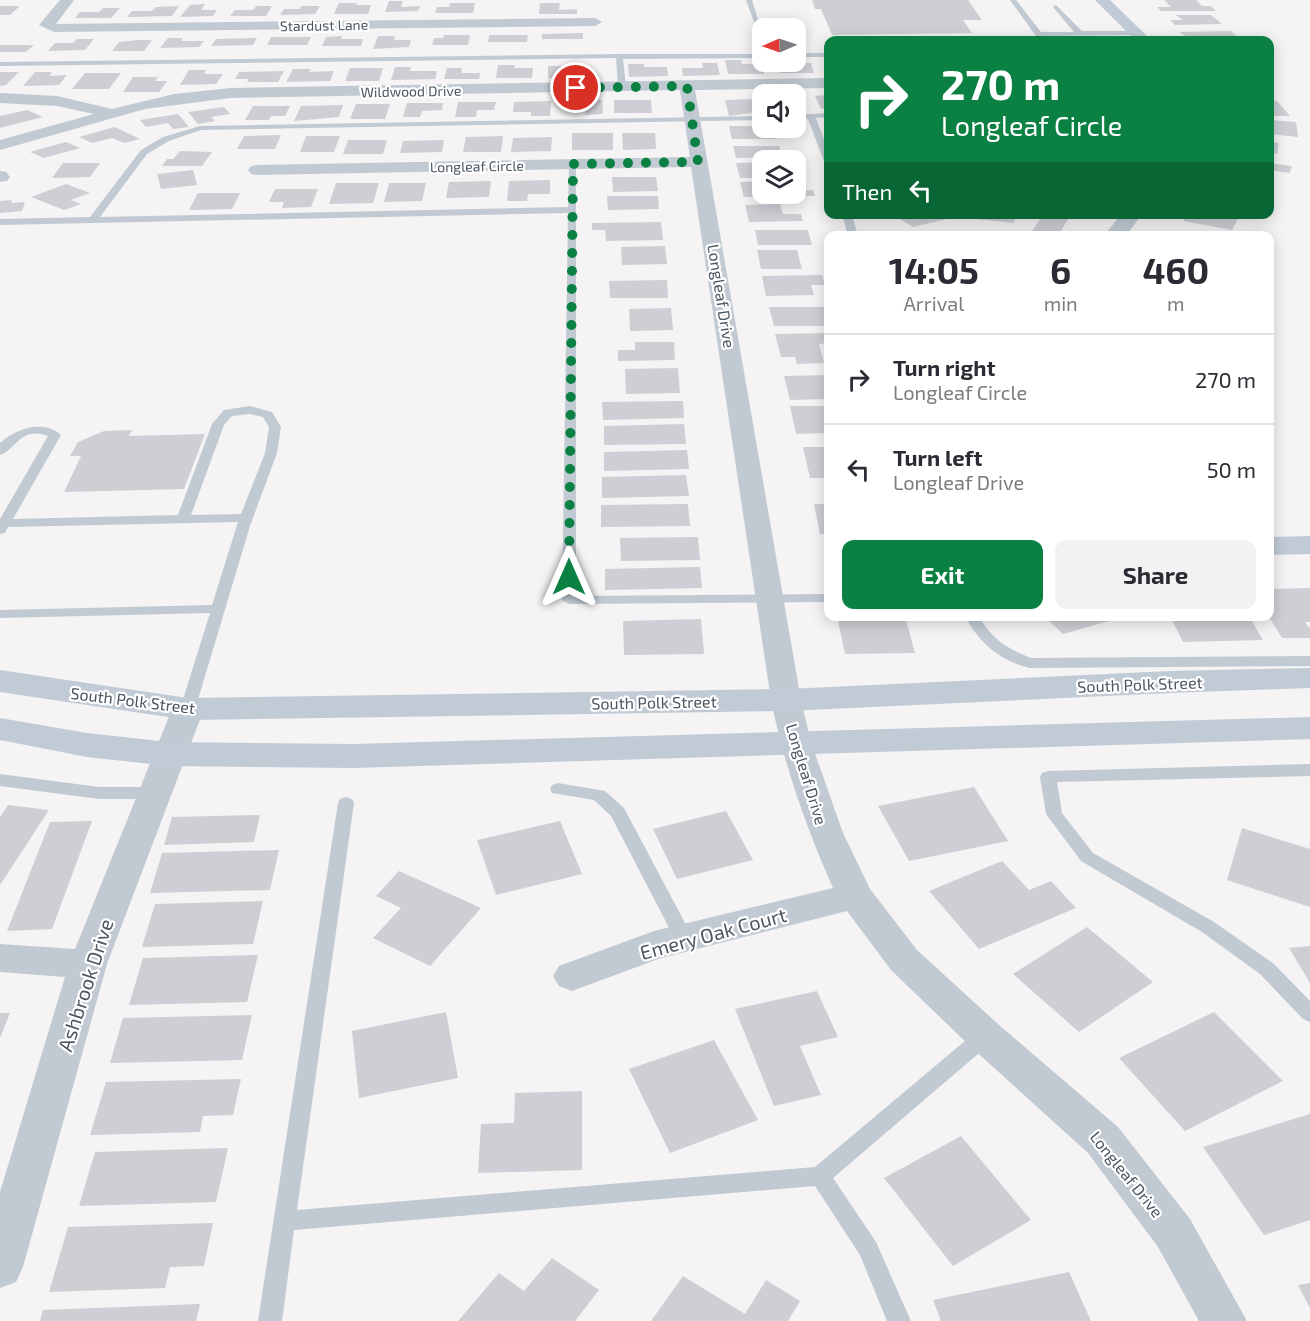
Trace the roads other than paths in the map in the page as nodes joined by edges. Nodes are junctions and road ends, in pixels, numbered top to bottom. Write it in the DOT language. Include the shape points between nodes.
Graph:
graph roads {
  1 [pos="67,0"];
  2 [pos="749,0"];
  3 [pos="1013,0"];
  4 [pos="1102,0"];
  5 [pos="1056,7"];
  6 [pos="755,18"];
  7 [pos="595,22"];
  8 [pos="1080,34"];
  9 [pos="1120,36"];
  10 [pos="1139,36"];
  11 [pos="824,54"];
  12 [pos="806,55"];
  13 [pos="752,56"];
  14 [pos="619,57"];
  15 [pos="0,64"];
  16 [pos="824,82"];
  17 [pos="687,86"];
  18 [pos="622,87"];
  19 [pos="8,98"];
  20 [pos="0,102"];
  21 [pos="112,114"];
  22 [pos="824,115"];
  23 [pos="806,117"];
  24 [pos="811,117"];
  25 [pos="752,118"];
  26 [pos="692,119"];
  27 [pos="0,145"];
  28 [pos="824,151"];
  29 [pos="698,162"];
  30 [pos="573,164"];
  31 [pos="257,170"];
  32 [pos="573,210"];
  33 [pos="94,219"];
  34 [pos="1128,219"];
  35 [pos="0,222"];
  36 [pos="1118,231"];
  37 [pos="0,451"];
  38 [pos="247,518"];
  39 [pos="183,519"];
  40 [pos="2,526"];
  41 [pos="1310,545"];
  42 [pos="1274,546"];
  43 [pos="770,598"];
  44 [pos="824,598"];
  45 [pos="217,609"];
  46 [pos="0,614"];
  47 [pos="974,621"];
  48 [pos="1310,661"];
  49 [pos="1310,678"];
  50 [pos="0,681"];
  51 [pos="786,700"];
  52 [pos="188,709"];
  53 [pos="1310,728"];
  54 [pos="0,729"];
  55 [pos="795,742"];
  56 [pos="169,754"];
  57 [pos="1310,770"];
  58 [pos="0,780"];
  59 [pos="558,789"];
  60 [pos="154,793"];
  61 [pos="346,803"];
  62 [pos="855,896"];
  63 [pos="684,938"];
  64 [pos="0,958"];
  65 [pos="88,964"];
  66 [pos="572,976"];
  67 [pos="1310,1014"];
  68 [pos="985,1036"];
  69 [pos="820,1176"];
  70 [pos="284,1221"];
  71 [pos="0,1267"];
  72 [pos="270,1321"];
  73 [pos="899,1321"];
  74 [pos="1224,1321"];
  1 -- 7 [label="street, Stardust Lane" via="46,25 54,28 501,17"];
  2 -- 6 [label="lane"];
  3 -- 8 [label="lane" via="1039,34"];
  4 -- 10 [label="main road"];
  5 -- 8 [label="lane"];
  8 -- 9 [label="lane"];
  11 -- 12 [label="lane"];
  13 -- 14 [label="lane"];
  14 -- 15 [label="lane"];
  14 -- 18 [label="lane"];
  16 -- 17 [label="street, Wildwood Drive"];
  17 -- 18 [label="street, Wildwood Drive"];
  17 -- 26 [label="street, Longleaf Drive"];
  18 -- 21 [label="street, Wildwood Drive" via="230,93 174,99"];
  19 -- 20 [label="lane"];
  19 -- 21 [label="street" via="86,104"];
  21 -- 27 [label="street, Wildwood Drive"];
  22 -- 24 [label="lane"];
  23 -- 24 [label="lane"];
  24 -- 28 [label="lane"];
  25 -- 26 [label="lane"];
  26 -- 29 [label="street, Longleaf Drive"];
  26 -- 33 [label="lane" via="200,128 165,139 144,152"];
  29 -- 30 [label="street, Longleaf Circle"];
  29 -- 43 [label="street, Longleaf Drive"];
  30 -- 31 [label="street, Longleaf Circle"];
  30 -- 32 [label="lane"];
  32 -- 33 [label="lane"];
  32 -- 43 [label="lane" via="569,600"];
  33 -- 35 [label="lane"];
  34 -- 36 [label="main road"];
  37 -- 40 [label="lane" via="22,433 48,430 55,435"];
  38 -- 39 [label="lane"];
  38 -- 39 [label="lane" via="271,453 275,427 268,415 250,410 228,413 218,424"];
  38 -- 45 [label="lane"];
  39 -- 40 [label="lane"];
  41 -- 42 [label="main road"];
  43 -- 44 [label="lane"];
  43 -- 51 [label="street, Longleaf Drive"];
  45 -- 46 [label="lane"];
  45 -- 52 [label="lane"];
  47 -- 48 [label="lane" via="980,634 1000,652 1029,663"];
  49 -- 51 [label="main road, South Polk Street"];
  50 -- 52 [label="main road, South Polk Street"];
  51 -- 52 [label="main road, South Polk Street"];
  51 -- 55 [label="street, Longleaf Drive"];
  52 -- 56 [label="street, Ashbrook Drive"];
  53 -- 55 [label="main road"];
  54 -- 56 [label="main road" via="87,745"];
  55 -- 56 [label="main road" via="353,756"];
  55 -- 62 [label="street, Longleaf Drive" via="826,832"];
  56 -- 60 [label="street, Ashbrook Drive"];
  57 -- 67 [label="lane" via="1048,777 1054,814 1087,857 1208,927 1267,969"];
  58 -- 60 [label="lane" via="99,793"];
  59 -- 63 [label="lane" via="599,795 618,812"];
  60 -- 65 [label="street, Ashbrook Drive"];
  61 -- 70 [label="lane"];
  62 -- 63 [label="street, Emery Oak Court"];
  62 -- 68 [label="street, Longleaf Drive" via="904,960"];
  63 -- 66 [label="street, Emery Oak Court" via="654,945"];
  64 -- 65 [label="street"];
  65 -- 71 [label="street, Ashbrook Drive"];
  68 -- 69 [label="lane"];
  68 -- 74 [label="street, Longleaf Drive" via="1103,1140 1174,1233"];
  69 -- 70 [label="lane"];
  69 -- 73 [label="lane" via="868,1249"];
  70 -- 72 [label="lane"];
}
